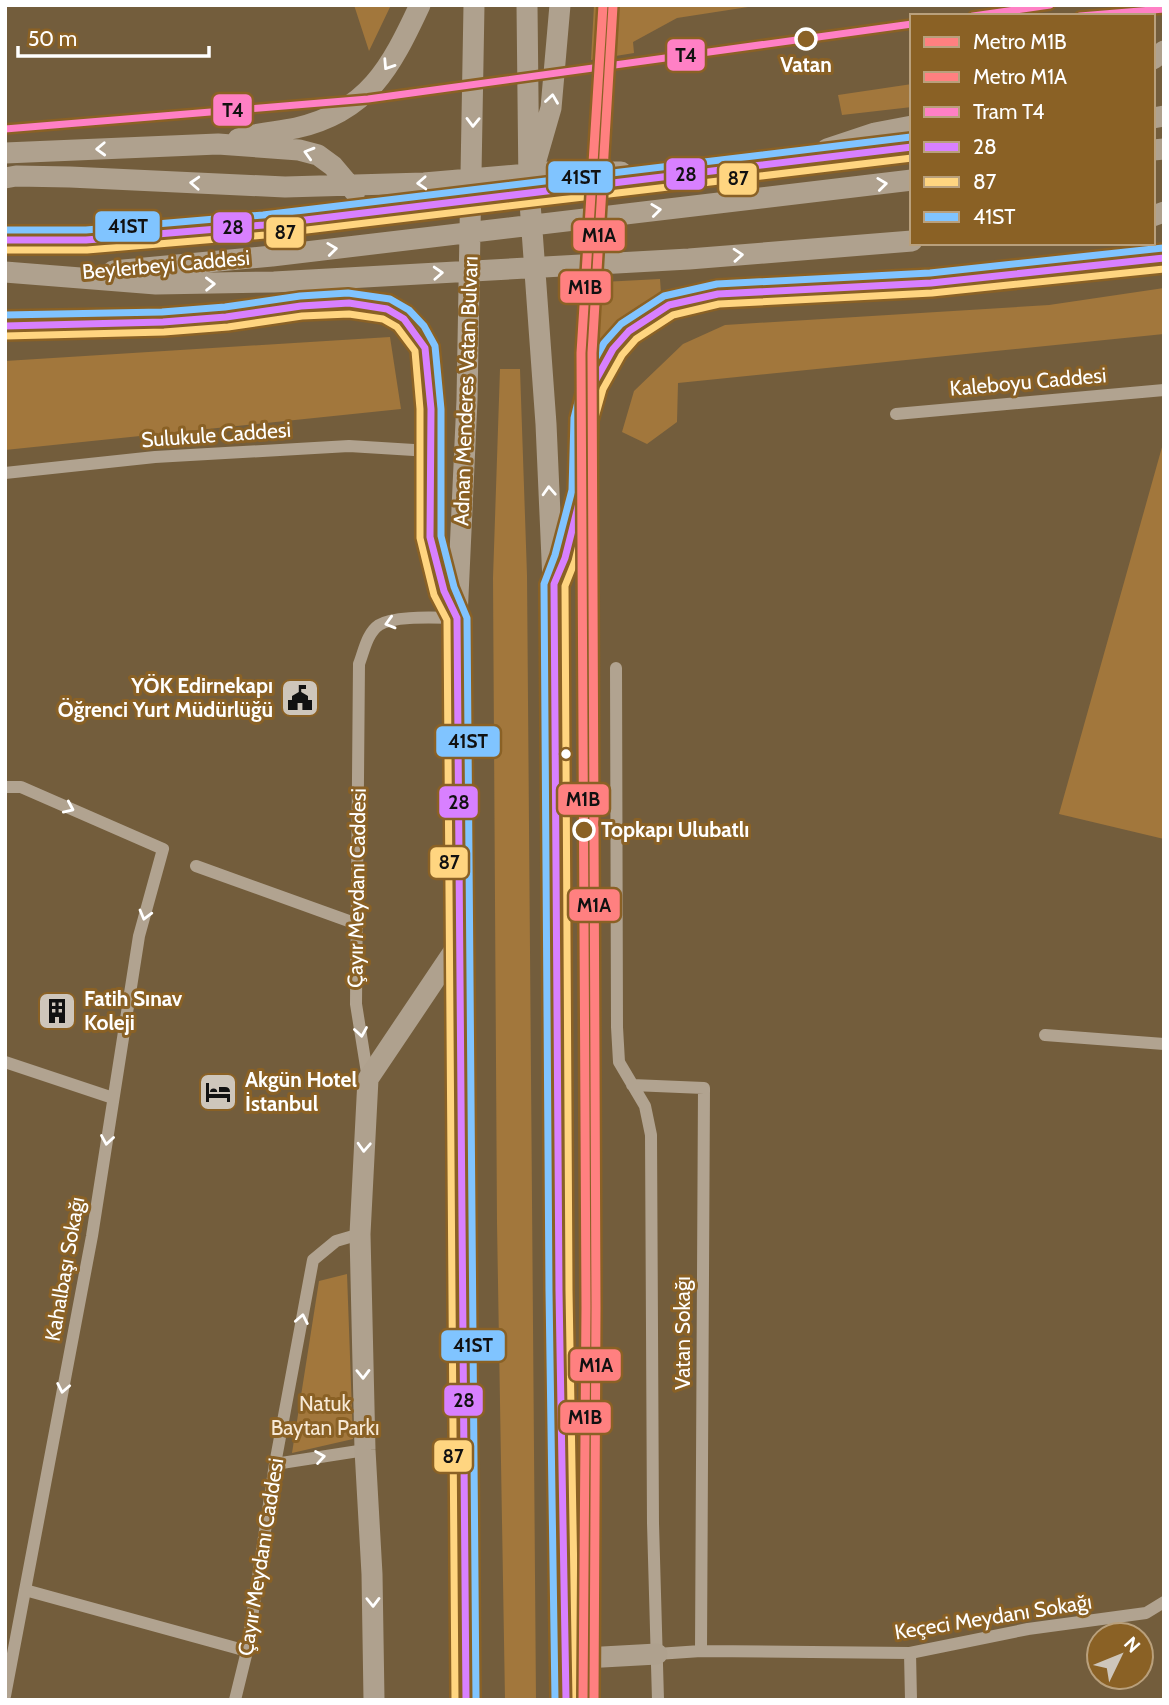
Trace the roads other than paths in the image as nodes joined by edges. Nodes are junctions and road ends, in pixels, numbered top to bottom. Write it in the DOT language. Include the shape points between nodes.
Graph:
graph roads {
  1 [pos="420,5"];
  2 [pos="474,5"];
  3 [pos="527,5"];
  4 [pos="560,5"];
  5 [pos="910,126"];
  6 [pos="218,144"];
  7 [pos="910,147"];
  8 [pos="5,153"];
  9 [pos="800,160"];
  10 [pos="5,178"];
  11 [pos="661,178"];
  12 [pos="910,180"];
  13 [pos="529,189"];
  14 [pos="5,240"];
  15 [pos="910,242"];
  16 [pos="1164,258"];
  17 [pos="5,272"];
  18 [pos="45,274"];
  19 [pos="301,306"];
  20 [pos="7,325"];
  21 [pos="1164,390"];
  22 [pos="895,414"];
  23 [pos="430,451"];
  24 [pos="5,473"];
  25 [pos="554,584"];
  26 [pos="457,618"];
  27 [pos="616,668"];
  28 [pos="5,787"];
  29 [pos="196,866"];
  30 [pos="357,924"];
  31 [pos="460,942"];
  32 [pos="1045,1035"];
  33 [pos="1164,1044"];
  34 [pos="5,1062"];
  35 [pos="368,1079"];
  36 [pos="632,1085"];
  37 [pos="113,1098"];
  38 [pos="360,1234"];
  39 [pos="365,1450"];
  40 [pos="275,1464"];
  41 [pos="25,1590"];
  42 [pos="1164,1602"];
  43 [pos="247,1651"];
  44 [pos="701,1651"];
  45 [pos="910,1653"];
  46 [pos="657,1654"];
  47 [pos="566,1659"];
  48 [pos="5,1696"];
  49 [pos="235,1700"];
  50 [pos="374,1700"];
  51 [pos="466,1700"];
  52 [pos="566,1700"];
  53 [pos="658,1700"];
  54 [pos="911,1700"];
  1 -- 6 [label="main road, one-way" via="403,42 362,99 320,121"];
  2 -- 26 [label="main road, Adnan Menderes Vatan Bulvarı, one-way" via="467,400"];
  3 -- 13 [label="main road"];
  13 -- 4 [label="main road, one-way" via="551,108"];
  5 -- 9 [label="main road" via="849,140"];
  6 -- 8 [label="main road, one-way"];
  19 -- 6 [label="main road, one-way" via="346,286 363,267 368,239 360,198 318,155"];
  7 -- 9 [label="main road"];
  9 -- 11 [label="main road"];
  11 -- 10 [label="main road, one-way" via="601,171 550,172 424,183 285,187"];
  11 -- 14 [label="main road" via="264,225 86,240"];
  18 -- 12 [label="main road, Beylerbeyi Caddesi, one-way" via="259,257"];
  25 -- 13 [label="main road, one-way"];
  18 -- 15 [label="main road, one-way" via="156,284 261,282"];
  16 -- 25 [label="main road" via="930,283 718,294 669,305 629,331 593,385 584,419 582,491"];
  17 -- 18 [label="main road"];
  19 -- 20 [label="main road" via="163,322"];
  19 -- 23 [label="main road" via="349,303 387,309 415,331 425,348 429,374"];
  21 -- 22 [label="street, Kaleboyu Caddesi"];
  23 -- 24 [label="street, Sulukule Caddesi" via="349,446 155,457"];
  23 -- 26 [label="main road" via="430,537 443,591"];
  25 -- 47 [label="main road"];
  26 -- 30 [label="street, Çayır Meydanı Caddesi, one-way" via="413,617 380,624 367,639 359,664"];
  26 -- 31 [label="main road, Adnan Menderes Vatan Bulvarı"];
  27 -- 36 [label="street" via="617,1027 619,1062"];
  28 -- 37 [label="street, Kahalbaşı Sokağı, one-way" via="21,787 163,849 139,936"];
  29 -- 30 [label="street"];
  30 -- 35 [label="street, Çayır Meydanı Caddesi, one-way" via="356,1004"];
  31 -- 35 [label="main road"];
  31 -- 51 [label="main road, Adnan Menderes Vatan Bulvarı"];
  32 -- 33 [label="street"];
  34 -- 37 [label="street"];
  35 -- 38 [label="main road, Çayır Meydanı Caddesi, one-way"];
  36 -- 44 [label="street, Vatan Sokağı" via="704,1088"];
  36 -- 46 [label="street" via="645,1106 651,1135"];
  37 -- 41 [label="street, Kahalbaşı Sokağı, one-way" via="92,1236"];
  38 -- 39 [label="main road, Çayır Meydanı Caddesi, one-way"];
  40 -- 38 [label="street, Çayır Meydanı Caddesi, one-way" via="313,1260 336,1241"];
  40 -- 39 [label="street, one-way"];
  39 -- 50 [label="main road, Çayır Meydanı Caddesi, one-way" via="373,1574"];
  40 -- 43 [label="street, Çayır Meydanı Caddesi"];
  41 -- 43 [label="street"];
  41 -- 48 [label="street, Kahalbaşı Sokağı"];
  42 -- 45 [label="street, Keçeci Meydanı Sokağı" via="1146,1613 1028,1629"];
  43 -- 49 [label="street, Çayır Meydanı Caddesi"];
  44 -- 45 [label="street, Keçeci Meydanı Sokağı"];
  44 -- 46 [label="street, Keçeci Meydanı Sokağı"];
  45 -- 54 [label="street"];
  46 -- 47 [label="main road"];
  46 -- 53 [label="street"];
  47 -- 52 [label="main road"];
}
